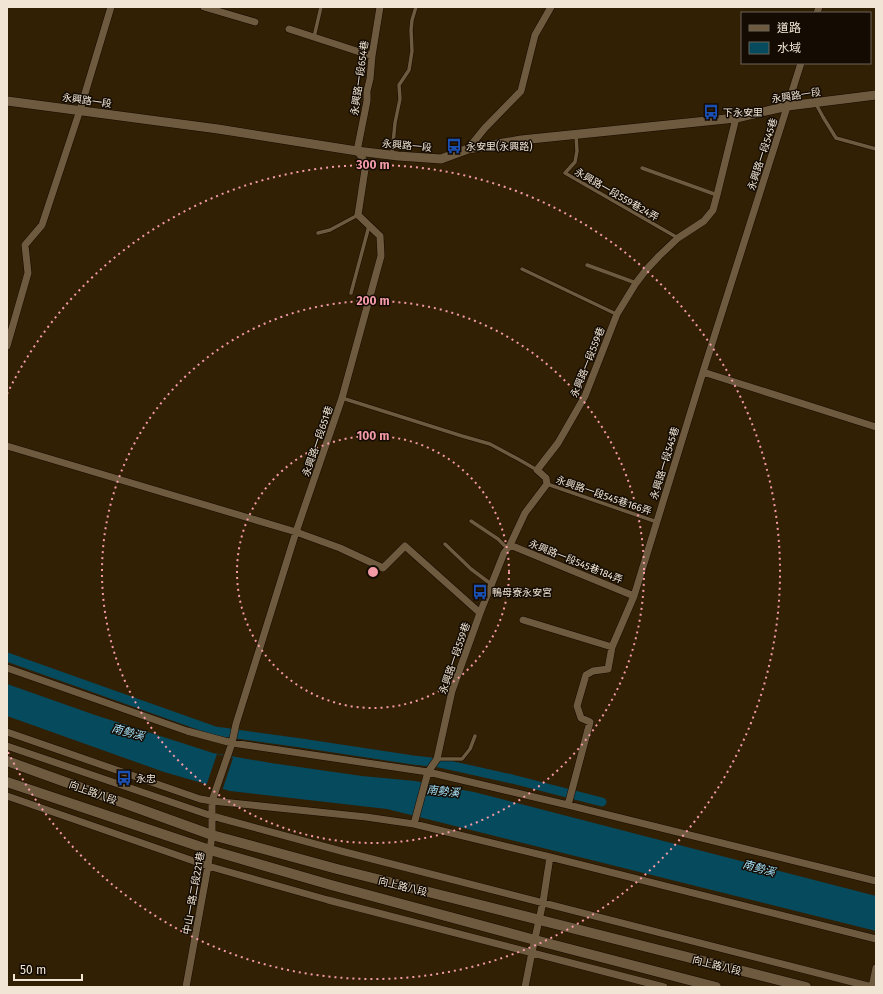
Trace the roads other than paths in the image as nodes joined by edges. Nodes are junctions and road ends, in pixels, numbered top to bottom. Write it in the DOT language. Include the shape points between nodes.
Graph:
graph roads {
  1 [pos="110,7"];
  2 [pos="204,7"];
  3 [pos="321,7"];
  4 [pos="380,7"];
  5 [pos="416,7"];
  6 [pos="551,7"];
  7 [pos="255,22"];
  8 [pos="289,29"];
  9 [pos="314,37"];
  10 [pos="372,56"];
  11 [pos="801,64"];
  12 [pos="876,95"];
  13 [pos="7,100"];
  14 [pos="816,103"];
  15 [pos="788,106"];
  16 [pos="80,110"];
  17 [pos="736,118"];
  18 [pos="576,134"];
  19 [pos="468,149"];
  20 [pos="876,149"];
  21 [pos="357,151"];
  22 [pos="392,155"];
  23 [pos="642,168"];
  24 [pos="718,195"];
  25 [pos="358,215"];
  26 [pos="369,226"];
  27 [pos="318,233"];
  28 [pos="678,238"];
  29 [pos="587,265"];
  30 [pos="522,269"];
  31 [pos="636,283"];
  32 [pos="351,293"];
  33 [pos="617,314"];
  34 [pos="7,346"];
  35 [pos="703,372"];
  36 [pos="342,398"];
  37 [pos="876,427"];
  38 [pos="7,446"];
  39 [pos="537,470"];
  40 [pos="547,484"];
  41 [pos="471,521"];
  42 [pos="657,522"];
  43 [pos="296,532"];
  44 [pos="445,544"];
  45 [pos="508,547"];
  46 [pos="491,584"];
  47 [pos="634,596"];
  48 [pos="480,613"];
  49 [pos="523,620"];
  50 [pos="612,647"];
  51 [pos="7,668"];
  52 [pos="7,732"];
  53 [pos="475,736"];
  54 [pos="232,743"];
  55 [pos="7,746"];
  56 [pos="437,759"];
  57 [pos="7,761"];
  58 [pos="428,772"];
  59 [pos="7,782"];
  60 [pos="7,796"];
  61 [pos="212,801"];
  62 [pos="568,805"];
  63 [pos="212,816"];
  64 [pos="415,821"];
  65 [pos="212,835"];
  66 [pos="210,850"];
  67 [pos="550,857"];
  68 [pos="208,866"];
  69 [pos="876,880"];
  70 [pos="543,902"];
  71 [pos="539,921"];
  72 [pos="876,939"];
  73 [pos="535,940"];
  74 [pos="532,952"];
  75 [pos="876,968"];
  76 [pos="186,987"];
  77 [pos="525,987"];
  78 [pos="664,987"];
  79 [pos="716,987"];
  80 [pos="806,987"];
  81 [pos="872,987"];
  1 -- 16 [label="street"];
  2 -- 7 [label="street"];
  3 -- 9 [label="lane"];
  4 -- 10 [label="street, 永興路一段654巷"];
  5 -- 22 [label="lane" via="412,20 409,70 399,85 400,99"];
  6 -- 19 [label="street" via="535,35 521,91"];
  8 -- 9 [label="street"];
  9 -- 10 [label="street"];
  10 -- 21 [label="street, 永興路一段654巷" via="368,101"];
  11 -- 15 [label="street, 永興路一段545巷"];
  12 -- 14 [label="street, 永興路一段"];
  13 -- 16 [label="street, 永興路一段"];
  14 -- 15 [label="street, 永興路一段"];
  14 -- 20 [label="lane" via="836,138"];
  15 -- 17 [label="street, 永興路一段"];
  15 -- 35 [label="street, 永興路一段545巷"];
  16 -- 21 [label="street, 永興路一段"];
  16 -- 34 [label="street" via="42,224 25,245 28,273"];
  17 -- 18 [label="street, 永興路一段"];
  17 -- 24 [label="street, 永興路一段559巷"];
  18 -- 19 [label="street, 永興路一段"];
  18 -- 28 [label="lane, 永興路一段559巷24弄" via="578,151 575,162 565,172"];
  19 -- 22 [label="street, 永興路一段" via="441,159"];
  21 -- 22 [label="street, 永興路一段"];
  21 -- 25 [label="street" via="366,163"];
  23 -- 24 [label="lane"];
  24 -- 28 [label="street, 永興路一段559巷" via="713,210 704,221"];
  25 -- 26 [label="street, 永興路一段651巷"];
  25 -- 27 [label="lane" via="330,230"];
  26 -- 32 [label="lane"];
  26 -- 36 [label="street, 永興路一段651巷" via="380,236 381,256"];
  28 -- 31 [label="street, 永興路一段559巷"];
  29 -- 31 [label="lane"];
  30 -- 33 [label="lane"];
  31 -- 33 [label="street, 永興路一段559巷"];
  33 -- 39 [label="street, 永興路一段559巷" via="585,396 558,443"];
  35 -- 37 [label="street"];
  35 -- 42 [label="street, 永興路一段545巷"];
  36 -- 39 [label="lane" via="490,444"];
  36 -- 43 [label="street, 永興路一段651巷"];
  38 -- 43 [label="street"];
  39 -- 40 [label="street" via="546,478"];
  40 -- 42 [label="lane, 永興路一段545巷166弄"];
  40 -- 45 [label="street, 永興路一段559巷" via="525,513"];
  41 -- 45 [label="lane"];
  42 -- 47 [label="street, 永興路一段545巷"];
  43 -- 48 [label="street" via="340,548 383,568 406,546"];
  43 -- 54 [label="street, 永興路一段651巷"];
  44 -- 46 [label="lane"];
  45 -- 46 [label="street, 永興路一段559巷"];
  45 -- 47 [label="street, 永興路一段545巷184弄"];
  46 -- 48 [label="street, 永興路一段559巷"];
  47 -- 50 [label="street, 永興路一段545巷"];
  48 -- 56 [label="street, 永興路一段559巷" via="452,690"];
  49 -- 50 [label="street"];
  50 -- 62 [label="street, 永興路一段545巷" via="608,669 593,670 586,675 577,706 581,718 590,722"];
  51 -- 54 [label="street" via="187,731"];
  52 -- 61 [label="street"];
  53 -- 56 [label="lane" via="470,749 462,759"];
  54 -- 58 [label="street"];
  54 -- 61 [label="street, 永興路一段651巷"];
  55 -- 63 [label="street"];
  56 -- 58 [label="street, 永興路一段559巷"];
  57 -- 65 [label="main road, 向上路八段"];
  58 -- 62 [label="street"];
  58 -- 64 [label="street, 永興路一段559巷"];
  59 -- 66 [label="main road, 向上路八段"];
  60 -- 68 [label="street"];
  61 -- 63 [label="street, 中山一路二段221巷"];
  61 -- 64 [label="street"];
  62 -- 69 [label="street"];
  63 -- 65 [label="street, 中山一路二段221巷"];
  63 -- 70 [label="street"];
  64 -- 67 [label="street"];
  65 -- 66 [label="street, 中山一路二段221巷"];
  65 -- 71 [label="main road, 向上路八段"];
  66 -- 68 [label="street, 中山一路二段221巷"];
  66 -- 73 [label="main road, 向上路八段"];
  67 -- 70 [label="street"];
  67 -- 72 [label="street"];
  68 -- 74 [label="street"];
  68 -- 76 [label="street, 中山一路二段221巷"];
  70 -- 71 [label="street"];
  70 -- 81 [label="street"];
  71 -- 73 [label="street"];
  71 -- 80 [label="main road, 向上路八段"];
  73 -- 74 [label="street"];
  73 -- 79 [label="main road, 向上路八段"];
  74 -- 77 [label="street"];
  74 -- 78 [label="street"];
  75 -- 81 [label="street"];
}
